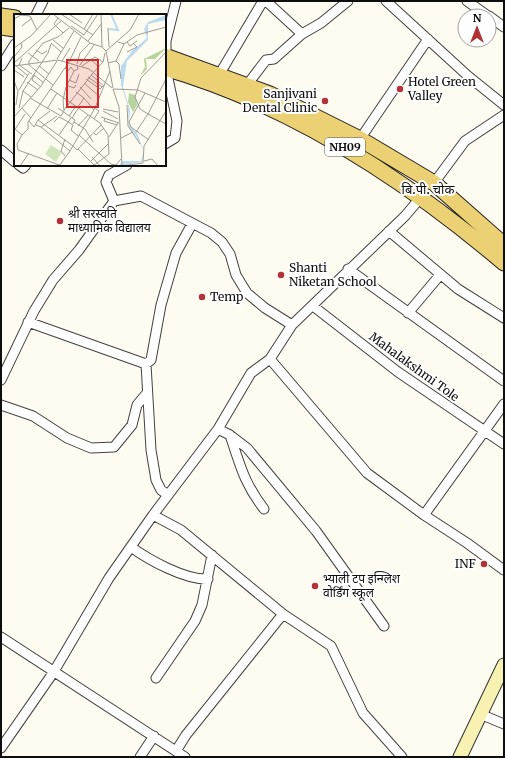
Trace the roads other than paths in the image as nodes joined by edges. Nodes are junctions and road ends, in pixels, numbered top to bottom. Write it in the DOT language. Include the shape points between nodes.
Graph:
graph roads {
  1 [pos="43,1"];
  2 [pos="176,1"];
  3 [pos="264,1"];
  4 [pos="348,1"];
  5 [pos="386,1"];
  6 [pos="467,1"];
  7 [pos="477,8"];
  8 [pos="36,14"];
  9 [pos="1,16"];
  10 [pos="14,18"];
  11 [pos="1,27"];
  12 [pos="14,29"];
  13 [pos="302,34"];
  14 [pos="428,39"];
  15 [pos="14,46"];
  16 [pos="167,63"];
  17 [pos="1,66"];
  18 [pos="219,75"];
  19 [pos="247,85"];
  20 [pos="504,105"];
  21 [pos="504,115"];
  22 [pos="360,139"];
  23 [pos="166,143"];
  24 [pos="1,150"];
  25 [pos="14,161"];
  26 [pos="113,168"];
  27 [pos="432,183"];
  28 [pos="421,197"];
  29 [pos="114,201"];
  30 [pos="192,224"];
  31 [pos="389,231"];
  32 [pos="502,253"];
  33 [pos="348,269"];
  34 [pos="440,275"];
  35 [pos="313,306"];
  36 [pos="408,313"];
  37 [pos="504,318"];
  38 [pos="28,322"];
  39 [pos="292,324"];
  40 [pos="270,359"];
  41 [pos="146,364"];
  42 [pos="1,380"];
  43 [pos="504,381"];
  44 [pos="147,393"];
  45 [pos="504,404"];
  46 [pos="1,405"];
  47 [pos="218,429"];
  48 [pos="485,432"];
  49 [pos="230,435"];
  50 [pos="504,444"];
  51 [pos="168,495"];
  52 [pos="264,509"];
  53 [pos="153,515"];
  54 [pos="424,515"];
  55 [pos="131,547"];
  56 [pos="212,555"];
  57 [pos="504,570"];
  58 [pos="208,580"];
  59 [pos="283,614"];
  60 [pos="384,626"];
  61 [pos="1,637"];
  62 [pos="504,665"];
  63 [pos="53,673"];
  64 [pos="156,678"];
  65 [pos="480,714"];
  66 [pos="504,724"];
  67 [pos="154,736"];
  68 [pos="1,748"];
  69 [pos="176,751"];
  70 [pos="140,757"];
  71 [pos="185,757"];
  72 [pos="402,757"];
  73 [pos="460,757"];
  1 -- 8 [label="street"];
  2 -- 16 [label="street" via="166,41"];
  3 -- 13 [label="street"];
  3 -- 18 [label="street"];
  4 -- 13 [label="street" via="321,23"];
  5 -- 14 [label="street"];
  6 -- 7 [label="street"];
  9 -- 10 [label="main road"];
  11 -- 12 [label="main road"];
  13 -- 19 [label="street" via="274,59 266,60"];
  14 -- 20 [label="street"];
  14 -- 22 [label="street"];
  15 -- 17 [label="street"];
  16 -- 18 [label="main road, NH09"];
  16 -- 23 [label="street" via="177,121 175,138"];
  16 -- 28 [label="main road, NH09" via="265,105 346,147"];
  18 -- 19 [label="main road, NH09"];
  19 -- 22 [label="main road, NH09"];
  21 -- 27 [label="street" via="465,141"];
  22 -- 27 [label="main road, NH09"];
  24 -- 25 [label="street"];
  26 -- 29 [label="street" via="106,182"];
  27 -- 28 [label="main road"];
  27 -- 32 [label="main road, NH09"];
  28 -- 31 [label="street"];
  28 -- 32 [label="main road, NH09"];
  29 -- 30 [label="street" via="141,196"];
  29 -- 38 [label="street" via="79,250 53,280"];
  30 -- 39 [label="street" via="211,233 222,242 230,254 236,275 246,293"];
  30 -- 41 [label="street" via="176,253 161,305 151,360"];
  31 -- 33 [label="street"];
  31 -- 34 [label="street"];
  33 -- 35 [label="street"];
  33 -- 36 [label="street"];
  34 -- 36 [label="street"];
  34 -- 37 [label="street"];
  35 -- 39 [label="street"];
  35 -- 48 [label="street, Mahalakshmi Tole" via="398,372"];
  36 -- 43 [label="street"];
  38 -- 41 [label="street"];
  38 -- 42 [label="street"];
  39 -- 40 [label="street"];
  40 -- 47 [label="street" via="251,373"];
  40 -- 54 [label="street" via="367,473"];
  41 -- 44 [label="street"];
  44 -- 46 [label="street" via="137,405 132,425 114,447 91,448 67,438 33,416"];
  44 -- 51 [label="street" via="156,480 161,490"];
  45 -- 48 [label="street"];
  47 -- 49 [label="street"];
  47 -- 51 [label="street"];
  48 -- 50 [label="street, Mahalakshmi Tole"];
  48 -- 54 [label="street"];
  49 -- 52 [label="street" via="246,483"];
  49 -- 60 [label="street" via="247,448 316,531"];
  51 -- 53 [label="street"];
  53 -- 55 [label="street"];
  53 -- 56 [label="street" via="181,530"];
  54 -- 57 [label="street"];
  55 -- 58 [label="street" via="151,561 199,580"];
  55 -- 63 [label="street" via="109,578"];
  56 -- 58 [label="street"];
  56 -- 59 [label="street"];
  58 -- 64 [label="street" via="195,621"];
  59 -- 69 [label="street"];
  59 -- 72 [label="street" via="331,646 363,713"];
  61 -- 63 [label="street"];
  62 -- 65 [label="street"];
  63 -- 67 [label="street"];
  63 -- 68 [label="street"];
  65 -- 66 [label="street"];
  65 -- 73 [label="street"];
  67 -- 69 [label="street"];
  67 -- 70 [label="street"];
  69 -- 71 [label="street"];
}
